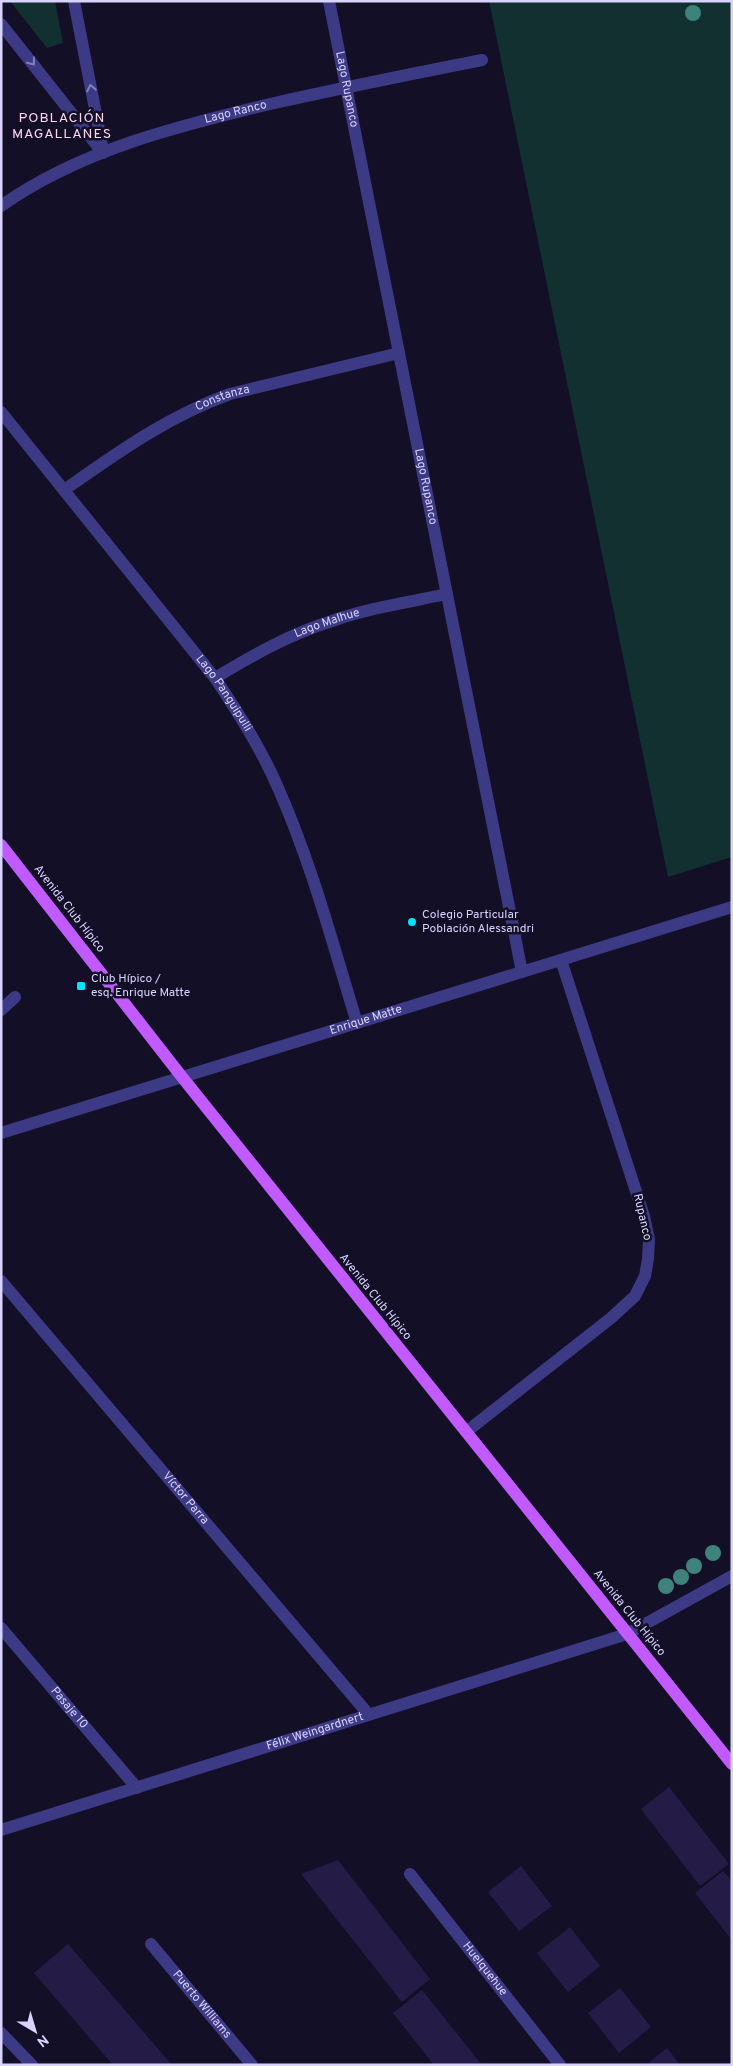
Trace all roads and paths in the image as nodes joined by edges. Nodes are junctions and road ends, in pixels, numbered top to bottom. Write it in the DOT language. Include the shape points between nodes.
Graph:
graph roads {
  1 [pos="74,1"];
  2 [pos="329,1"];
  3 [pos="1,24"];
  4 [pos="482,60"];
  5 [pos="346,86"];
  6 [pos="103,153"];
  7 [pos="1,206"];
  8 [pos="400,353"];
  9 [pos="1,412"];
  10 [pos="64,490"];
  11 [pos="447,594"];
  12 [pos="215,678"];
  13 [pos="1,845"];
  14 [pos="732,907"];
  15 [pos="561,960"];
  16 [pos="522,972"];
  17 [pos="15,997"];
  18 [pos="1,1010"];
  19 [pos="357,1023"];
  20 [pos="182,1077"];
  21 [pos="1,1133"];
  22 [pos="1,1281"];
  23 [pos="466,1432"];
  24 [pos="732,1576"];
  25 [pos="1,1628"];
  26 [pos="627,1634"];
  27 [pos="369,1715"];
  28 [pos="732,1764"];
  29 [pos="137,1788"];
  30 [pos="1,1830"];
  31 [pos="410,1874"];
  32 [pos="151,1944"];
  33 [pos="1,2033"];
  34 [pos="32,2065"];
  35 [pos="252,2065"];
  36 [pos="560,2065"];
  6 -- 1 [label="street, one-way"];
  2 -- 5 [label="street, Lago Rupanco"];
  3 -- 6 [label="street, one-way"];
  4 -- 5 [label="street, Lago Ranco"];
  5 -- 6 [label="street, Lago Ranco" via="206,120"];
  5 -- 8 [label="street, Lago Rupanco"];
  6 -- 7 [label="street, Lago Ranco" via="48,177"];
  8 -- 10 [label="street, Constanza" via="204,403 136,440"];
  8 -- 11 [label="street, Lago Rupanco"];
  9 -- 10 [label="street, Lago Panguipulli"];
  10 -- 12 [label="street, Lago Panguipulli"];
  11 -- 12 [label="street, Lago Malhue" via="332,621 296,634"];
  11 -- 16 [label="street, Lago Rupanco"];
  12 -- 19 [label="street, Lago Panguipulli" via="247,727 279,790 317,894"];
  13 -- 20 [label="main road, Avenida Club Hípico"];
  14 -- 15 [label="street, Enrique Matte"];
  15 -- 16 [label="street, Enrique Matte"];
  15 -- 23 [label="street, Rupanco" via="644,1216 649,1240 645,1276 635,1296 611,1318"];
  16 -- 19 [label="street, Enrique Matte"];
  17 -- 18 [label="street"];
  19 -- 20 [label="street, Enrique Matte"];
  20 -- 21 [label="street, Enrique Matte"];
  20 -- 23 [label="main road, Avenida Club Hípico"];
  22 -- 27 [label="street, Víctor Parra"];
  23 -- 26 [label="main road, Avenida Club Hípico"];
  24 -- 26 [label="street, Félix Weingardnert"];
  25 -- 29 [label="street, Pasaje 10"];
  26 -- 27 [label="street, Félix Weingardnert"];
  26 -- 28 [label="main road, Avenida Club Hípico"];
  27 -- 29 [label="street, Félix Weingardnert"];
  29 -- 30 [label="street, Félix Weingardnert"];
  31 -- 36 [label="street, Huelquehue"];
  32 -- 35 [label="street, Puerto Williams"];
  33 -- 34 [label="street"];
}
